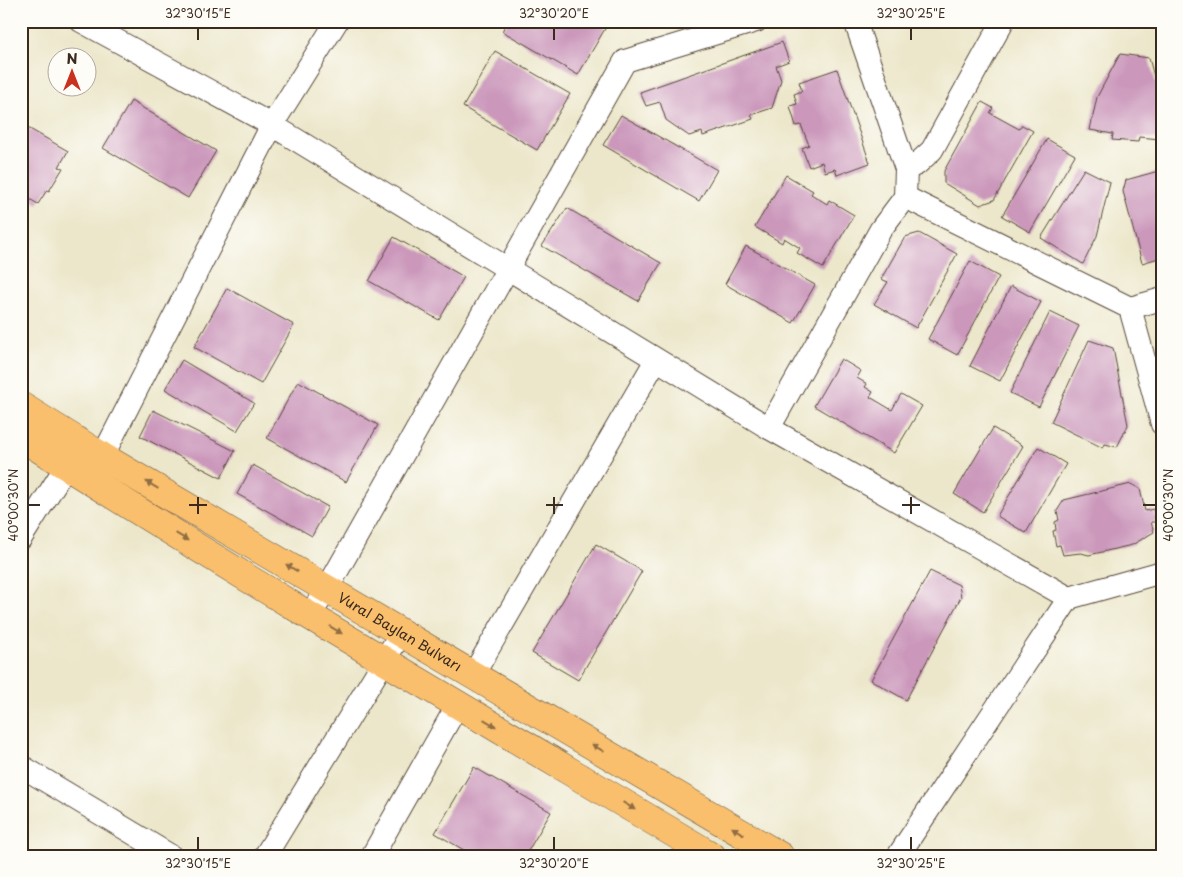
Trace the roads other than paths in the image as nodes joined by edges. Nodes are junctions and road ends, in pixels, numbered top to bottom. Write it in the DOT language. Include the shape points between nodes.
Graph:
graph roads {
  1 [pos="81,21"];
  2 [pos="337,21"];
  3 [pos="756,21"];
  4 [pos="855,21"];
  5 [pos="1003,21"];
  6 [pos="272,125"];
  7 [pos="906,169"];
  8 [pos="905,196"];
  9 [pos="508,269"];
  10 [pos="1162,299"];
  11 [pos="1130,308"];
  12 [pos="656,360"];
  13 [pos="21,406"];
  14 [pos="1162,424"];
  15 [pos="769,428"];
  16 [pos="21,437"];
  17 [pos="92,450"];
  18 [pos="66,466"];
  19 [pos="89,480"];
  20 [pos="21,538"];
  21 [pos="1162,572"];
  22 [pos="327,589"];
  23 [pos="1069,598"];
  24 [pos="310,615"];
  25 [pos="401,633"];
  26 [pos="385,660"];
  27 [pos="473,675"];
  28 [pos="458,704"];
  29 [pos="21,766"];
  30 [pos="171,856"];
  31 [pos="264,856"];
  32 [pos="372,856"];
  33 [pos="712,856"];
  34 [pos="780,856"];
  35 [pos="898,856"];
  1 -- 6 [label="street"];
  2 -- 6 [label="street"];
  3 -- 9 [label="street" via="625,61"];
  4 -- 7 [label="street"];
  5 -- 7 [label="street" via="932,150"];
  6 -- 9 [label="street"];
  6 -- 17 [label="street"];
  7 -- 8 [label="street"];
  8 -- 11 [label="street"];
  8 -- 15 [label="street" via="881,229"];
  9 -- 12 [label="street"];
  9 -- 22 [label="street"];
  10 -- 11 [label="street"];
  11 -- 14 [label="street"];
  12 -- 15 [label="street"];
  12 -- 27 [label="street"];
  13 -- 17 [label="main road, Vural Baylan Bulvarı"];
  15 -- 23 [label="street"];
  16 -- 18 [label="main road"];
  17 -- 18 [label="street"];
  17 -- 19 [label="street"];
  22 -- 17 [label="main road, Vural Baylan Bulvarı, one-way"];
  18 -- 19 [label="main road"];
  18 -- 20 [label="street"];
  19 -- 24 [label="main road, one-way"];
  21 -- 23 [label="street"];
  22 -- 24 [label="street"];
  22 -- 25 [label="main road, Vural Baylan Bulvarı"];
  23 -- 35 [label="street"];
  24 -- 26 [label="main road, one-way"];
  25 -- 26 [label="street"];
  25 -- 27 [label="main road, Vural Baylan Bulvarı"];
  26 -- 28 [label="main road"];
  26 -- 31 [label="street"];
  34 -- 27 [label="main road, Vural Baylan Bulvarı, one-way"];
  28 -- 32 [label="street"];
  28 -- 33 [label="main road, one-way"];
  29 -- 30 [label="street"];
}
